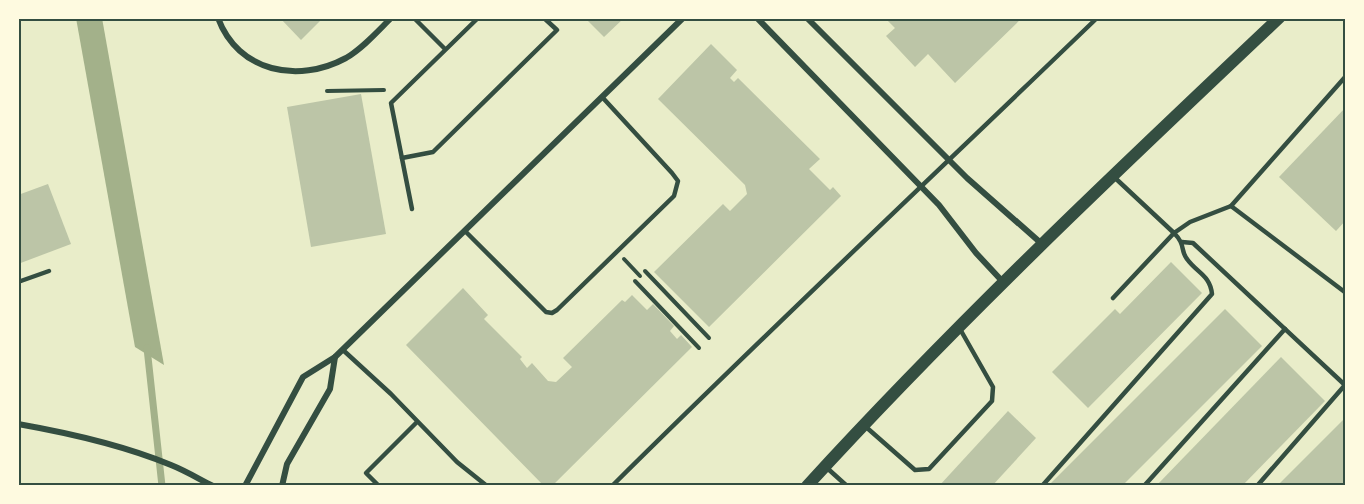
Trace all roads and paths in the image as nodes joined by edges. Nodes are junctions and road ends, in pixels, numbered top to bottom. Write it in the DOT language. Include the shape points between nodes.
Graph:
graph roads {
  1 [pos="218,18"];
  2 [pos="391,18"];
  3 [pos="414,18"];
  4 [pos="478,18"];
  5 [pos="544,18"];
  6 [pos="683,18"];
  7 [pos="757,18"];
  8 [pos="807,18"];
  9 [pos="1097,18"];
  10 [pos="1280,18"];
  11 [pos="445,49"];
  12 [pos="1346,76"];
  13 [pos="384,90"];
  14 [pos="327,91"];
  15 [pos="603,98"];
  16 [pos="402,158"];
  17 [pos="949,161"];
  18 [pos="1113,176"];
  19 [pos="922,187"];
  20 [pos="1231,206"];
  21 [pos="412,209"];
  22 [pos="465,231"];
  23 [pos="1174,233"];
  24 [pos="1182,242"];
  25 [pos="1042,244"];
  26 [pos="617,252"];
  27 [pos="49,271"];
  28 [pos="645,271"];
  29 [pos="640,276"];
  30 [pos="635,281"];
  31 [pos="18,282"];
  32 [pos="1003,282"];
  33 [pos="1346,293"];
  34 [pos="1113,298"];
  35 [pos="959,327"];
  36 [pos="1285,329"];
  37 [pos="709,338"];
  38 [pos="699,348"];
  39 [pos="343,350"];
  40 [pos="335,357"];
  41 [pos="1346,385"];
  42 [pos="417,422"];
  43 [pos="18,424"];
  44 [pos="864,425"];
  45 [pos="825,466"];
  46 [pos="213,486"];
  47 [pos="244,486"];
  48 [pos="282,486"];
  49 [pos="379,486"];
  50 [pos="487,486"];
  51 [pos="612,486"];
  52 [pos="807,486"];
  53 [pos="847,486"];
  54 [pos="1042,486"];
  55 [pos="1144,486"];
  56 [pos="1257,486"];
  1 -- 2 [label="street" via="230,42 255,61 306,72 348,57"];
  3 -- 11 [label="lane"];
  4 -- 11 [label="lane"];
  5 -- 16 [label="lane" via="557,30 474,112 433,152"];
  6 -- 15 [label="street"];
  7 -- 19 [label="street"];
  8 -- 17 [label="street"];
  9 -- 17 [label="lane"];
  10 -- 18 [label="main road"];
  11 -- 16 [label="lane" via="391,103"];
  12 -- 20 [label="lane"];
  13 -- 14 [label="path"];
  15 -- 22 [label="street"];
  15 -- 26 [label="lane" via="678,181 674,196"];
  16 -- 21 [label="lane"];
  17 -- 19 [label="lane"];
  17 -- 25 [label="street"];
  18 -- 23 [label="lane"];
  18 -- 25 [label="main road"];
  19 -- 32 [label="street"];
  19 -- 51 [label="lane"];
  20 -- 23 [label="lane" via="1190,222"];
  20 -- 33 [label="lane"];
  22 -- 26 [label="lane" via="546,312 552,313"];
  22 -- 39 [label="street"];
  23 -- 24 [label="lane"];
  23 -- 34 [label="lane"];
  24 -- 36 [label="lane" via="1193,243"];
  24 -- 54 [label="lane" via="1184,257 1211,283 1212,294"];
  25 -- 32 [label="main road"];
  26 -- 29 [label="path"];
  27 -- 31 [label="lane"];
  28 -- 37 [label="path"];
  30 -- 38 [label="path"];
  32 -- 35 [label="main road"];
  35 -- 44 [label="main road"];
  35 -- 44 [label="lane" via="993,387 992,401 929,469 915,470"];
  36 -- 41 [label="lane"];
  36 -- 55 [label="lane"];
  39 -- 40 [label="street"];
  39 -- 42 [label="lane"];
  40 -- 47 [label="street" via="303,377"];
  40 -- 48 [label="street" via="330,389 288,464"];
  41 -- 56 [label="lane"];
  42 -- 49 [label="lane" via="366,473"];
  42 -- 50 [label="lane"];
  43 -- 46 [label="street" via="123,449 172,465"];
  44 -- 45 [label="main road"];
  45 -- 52 [label="main road"];
  45 -- 53 [label="lane"];
}
